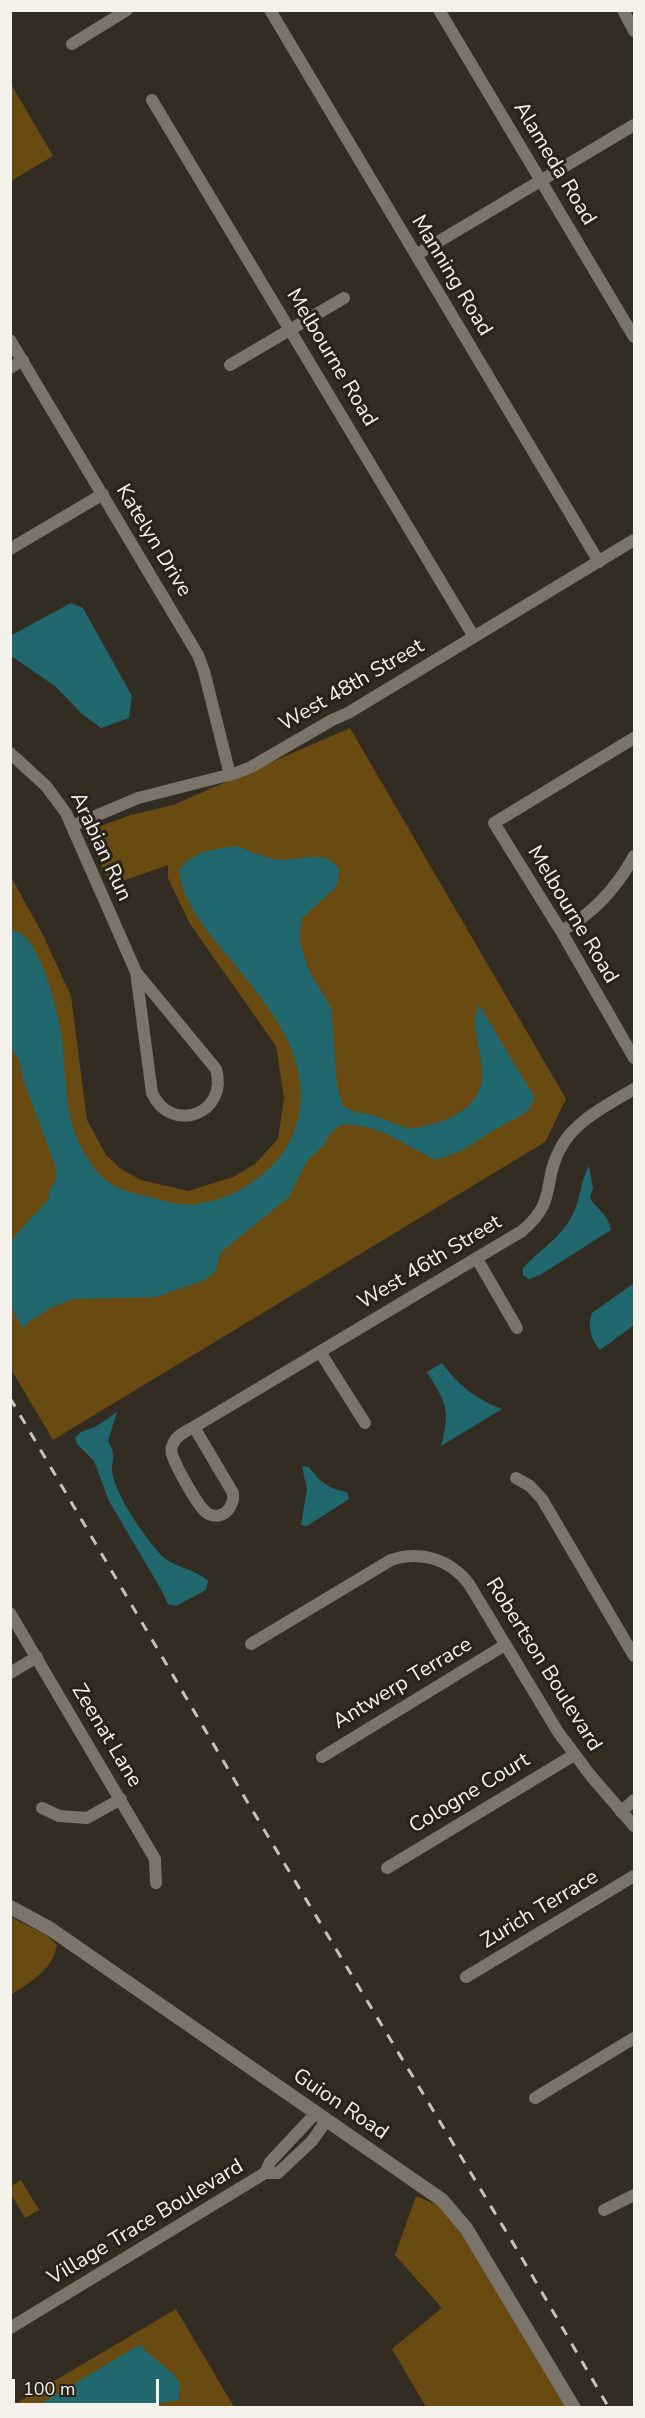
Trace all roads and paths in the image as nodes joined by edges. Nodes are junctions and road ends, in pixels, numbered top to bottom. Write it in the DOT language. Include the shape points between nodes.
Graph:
graph roads {
  1 [pos="127,10"];
  2 [pos="270,10"];
  3 [pos="440,10"];
  4 [pos="622,10"];
  5 [pos="634,31"];
  6 [pos="72,44"];
  7 [pos="153,100"];
  8 [pos="634,125"];
  9 [pos="541,181"];
  10 [pos="416,255"];
  11 [pos="344,298"];
  12 [pos="291,330"];
  13 [pos="634,337"];
  14 [pos="10,340"];
  15 [pos="23,360"];
  16 [pos="230,365"];
  17 [pos="10,368"];
  18 [pos="103,494"];
  19 [pos="634,540"];
  20 [pos="10,549"];
  21 [pos="599,562"];
  22 [pos="474,637"];
  23 [pos="634,738"];
  24 [pos="10,753"];
  25 [pos="230,775"];
  26 [pos="72,826"];
  27 [pos="634,856"];
  28 [pos="561,931"];
  29 [pos="136,972"];
  30 [pos="634,1058"];
  31 [pos="634,1089"];
  32 [pos="477,1258"];
  33 [pos="518,1328"];
  34 [pos="320,1352"];
  35 [pos="365,1423"];
  36 [pos="194,1427"];
  37 [pos="516,1478"];
  38 [pos="10,1612"];
  39 [pos="251,1644"];
  40 [pos="505,1645"];
  41 [pos="634,1656"];
  42 [pos="37,1658"];
  43 [pos="10,1673"];
  44 [pos="574,1755"];
  45 [pos="322,1757"];
  46 [pos="121,1799"];
  47 [pos="634,1800"];
  48 [pos="42,1808"];
  49 [pos="621,1812"];
  50 [pos="634,1826"];
  51 [pos="387,1868"];
  52 [pos="634,1876"];
  53 [pos="156,1883"];
  54 [pos="10,1907"];
  55 [pos="466,1977"];
  56 [pos="634,2038"];
  57 [pos="536,2098"];
  58 [pos="321,2118"];
  59 [pos="634,2195"];
  60 [pos="604,2210"];
  61 [pos="10,2328"];
  62 [pos="574,2408"];
  1 -- 6 [label="street"];
  2 -- 10 [label="street, Manning Road"];
  3 -- 9 [label="street, Alameda Road"];
  4 -- 5 [label="street"];
  7 -- 12 [label="street, Melbourne Road"];
  8 -- 9 [label="street"];
  9 -- 10 [label="street"];
  9 -- 13 [label="street, Alameda Road"];
  10 -- 21 [label="street, Manning Road"];
  11 -- 12 [label="street"];
  12 -- 16 [label="street"];
  12 -- 22 [label="street, Melbourne Road"];
  14 -- 15 [label="street, Katelyn Drive"];
  15 -- 17 [label="street"];
  15 -- 18 [label="street, Katelyn Drive"];
  18 -- 20 [label="street"];
  18 -- 25 [label="street, Katelyn Drive" via="198,655"];
  19 -- 21 [label="street, West 48th Street"];
  21 -- 22 [label="street, West 48th Street"];
  22 -- 25 [label="street, West 48th Street" via="343,716"];
  23 -- 28 [label="street, Melbourne Road" via="494,823"];
  24 -- 26 [label="street, Arabian Run" via="46,786"];
  25 -- 26 [label="street, West 48th Street" via="138,798"];
  26 -- 29 [label="street, Arabian Run"];
  27 -- 28 [label="street" via="602,900"];
  28 -- 30 [label="street, Melbourne Road"];
  29 -- 29 [label="street, Arabian Run" via="216,1069 215,1097 198,1113 171,1113 152,1093"];
  31 -- 32 [label="street, West 46th Street" via="569,1135 555,1161 549,1193 540,1213 522,1231"];
  32 -- 33 [label="street"];
  32 -- 34 [label="street, West 46th Street"];
  34 -- 35 [label="street"];
  34 -- 36 [label="street, West 46th Street"];
  36 -- 36 [label="street, West 46th Street" via="176,1438 173,1457 205,1511 222,1515 233,1503 233,1493"];
  37 -- 41 [label="street" via="531,1486 542,1499"];
  38 -- 42 [label="street, Zeenat Lane"];
  39 -- 40 [label="street, Robertson Boulevard" via="391,1560 418,1556 436,1559 466,1580"];
  40 -- 44 [label="street, Robertson Boulevard"];
  40 -- 45 [label="street, Antwerp Terrace"];
  42 -- 43 [label="street"];
  42 -- 46 [label="street, Zeenat Lane"];
  44 -- 49 [label="street, Robertson Boulevard"];
  44 -- 51 [label="street, Cologne Court"];
  46 -- 48 [label="street" via="87,1818 59,1816"];
  46 -- 53 [label="street, Zeenat Lane" via="155,1859"];
  47 -- 49 [label="street"];
  49 -- 50 [label="street, Robertson Boulevard"];
  52 -- 55 [label="street, Zurich Terrace"];
  54 -- 58 [label="street, Guion Road" via="49,1928"];
  56 -- 57 [label="street"];
  58 -- 61 [label="street, Village Trace Boulevard" via="312,2141 278,2173 265,2173"];
  58 -- 62 [label="street, Guion Road" via="435,2194 456,2213"];
  59 -- 60 [label="street"];
}
